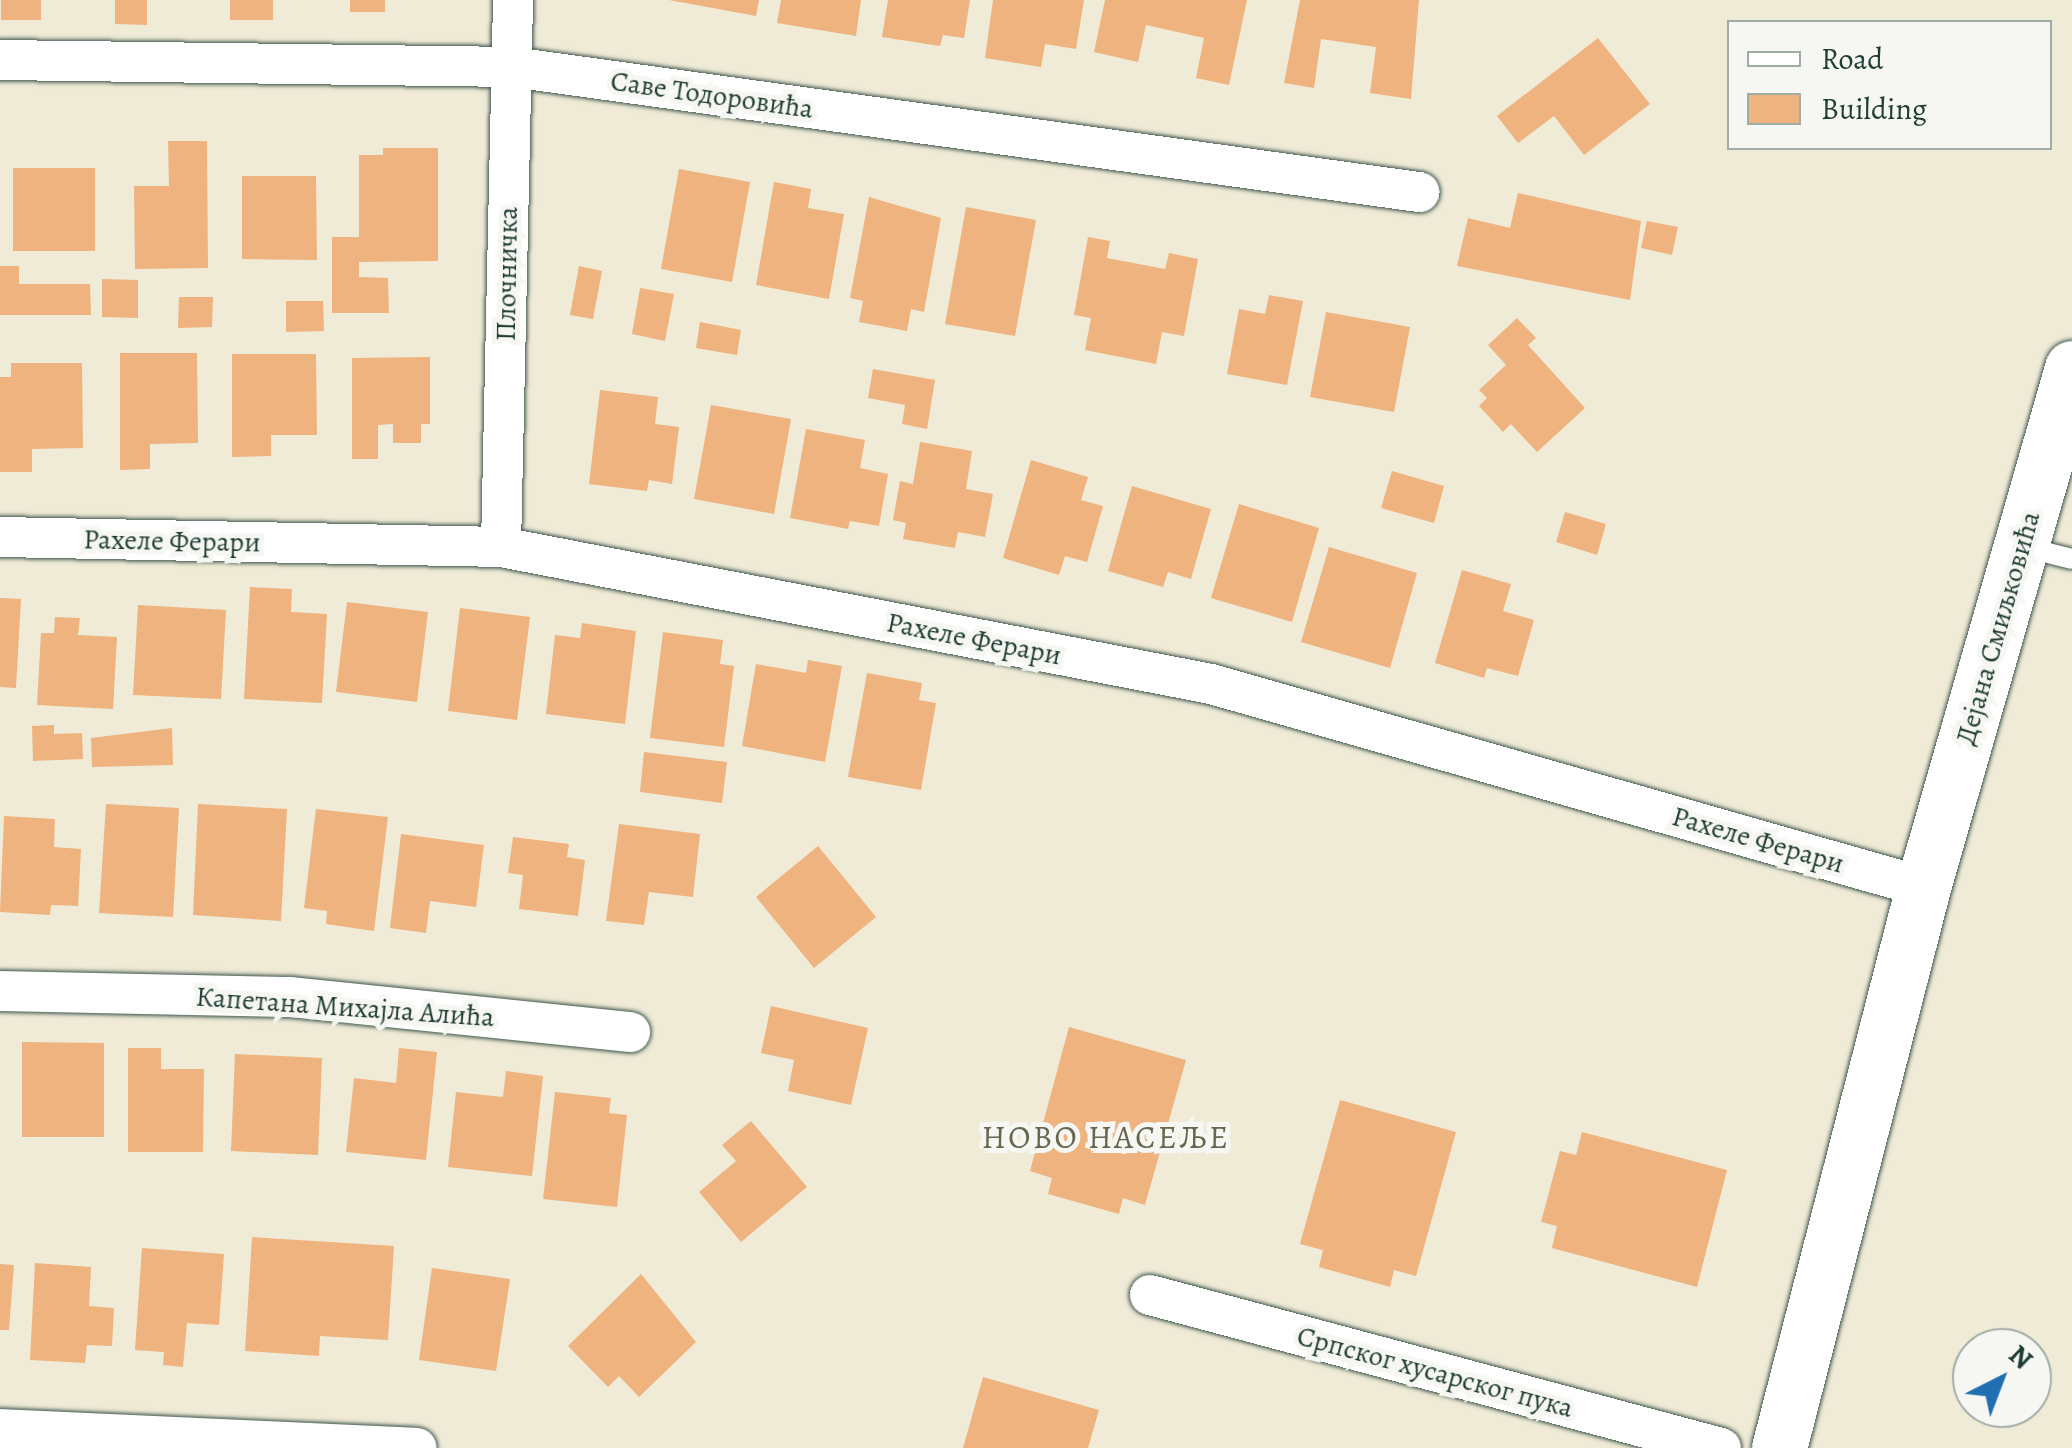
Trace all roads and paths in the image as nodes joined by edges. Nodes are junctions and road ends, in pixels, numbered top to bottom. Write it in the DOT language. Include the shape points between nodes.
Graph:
graph roads {
  1 [pos="513,0"];
  2 [pos="0,60"];
  3 [pos="512,67"];
  4 [pos="1419,192"];
  5 [pos="2072,368"];
  6 [pos="0,537"];
  7 [pos="501,547"];
  8 [pos="2047,552"];
  9 [pos="1924,888"];
  10 [pos="0,991"];
  11 [pos="630,1032"];
  12 [pos="1150,1295"];
  13 [pos="0,1429"];
  14 [pos="417,1448"];
  15 [pos="1721,1448"];
  16 [pos="1779,1448"];
  1 -- 3 [label="street, Плочничка"];
  2 -- 3 [label="street, Саве Тодоровића"];
  3 -- 4 [label="street, Саве Тодоровића"];
  3 -- 7 [label="street, Плочничка"];
  5 -- 8 [label="street, Дејана Смиљковића"];
  6 -- 7 [label="street, Рахеле Ферари"];
  7 -- 9 [label="street, Рахеле Ферари" via="1210,684"];
  8 -- 9 [label="street, Дејана Смиљковића"];
  9 -- 16 [label="street"];
  10 -- 11 [label="street, Капетана Михајла Алића" via="290,996"];
  12 -- 15 [label="street, Српског хусарског пука"];
  13 -- 14 [label="street"];
}
